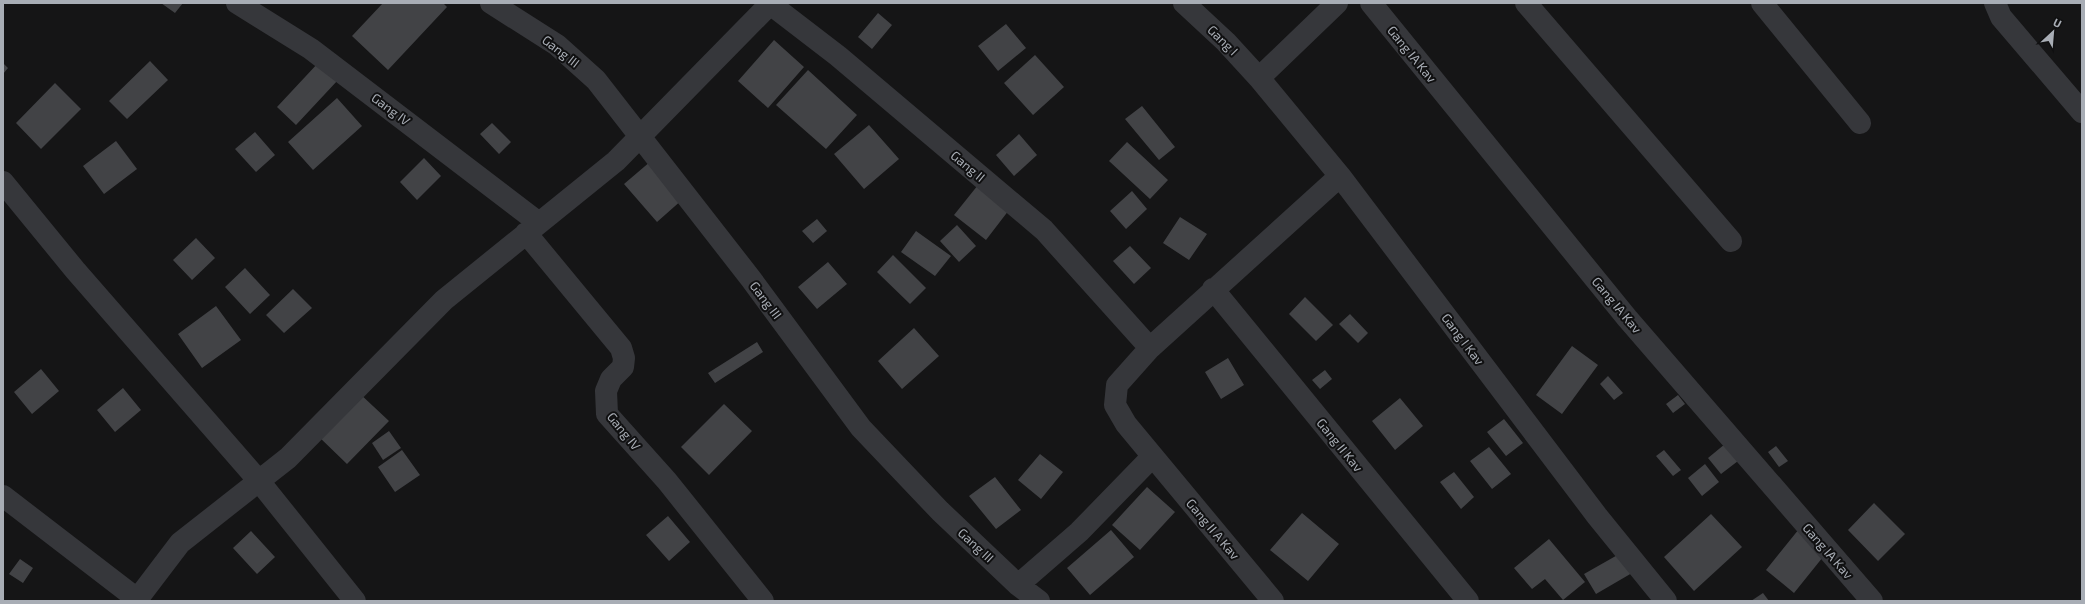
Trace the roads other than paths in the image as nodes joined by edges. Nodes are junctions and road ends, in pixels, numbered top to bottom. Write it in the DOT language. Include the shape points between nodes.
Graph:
graph roads {
  1 [pos="237,3"];
  2 [pos="492,3"];
  3 [pos="770,3"];
  4 [pos="1184,3"];
  5 [pos="1336,3"];
  6 [pos="1371,3"];
  7 [pos="1526,3"];
  8 [pos="1762,3"];
  9 [pos="1995,3"];
  10 [pos="1259,78"];
  11 [pos="2082,112"];
  12 [pos="1860,124"];
  13 [pos="641,136"];
  14 [pos="1340,176"];
  15 [pos="3,182"];
  16 [pos="533,228"];
  17 [pos="1730,241"];
  18 [pos="1213,290"];
  19 [pos="1150,348"];
  20 [pos="1152,457"];
  21 [pos="259,481"];
  22 [pos="3,496"];
  23 [pos="1018,585"];
  24 [pos="137,600"];
  25 [pos="355,601"];
  26 [pos="763,601"];
  27 [pos="1039,601"];
  28 [pos="1273,601"];
  29 [pos="1468,601"];
  30 [pos="1666,601"];
  31 [pos="1872,601"];
  1 -- 16 [label="street, Gang IV" via="311,49"];
  2 -- 13 [label="street, Gang III" via="557,45 574,60 596,80"];
  3 -- 13 [label="street"];
  3 -- 19 [label="street, Gang II" via="838,56 1044,230"];
  4 -- 10 [label="street, Gang I" via="1226,42"];
  5 -- 10 [label="street"];
  6 -- 31 [label="street, Gang IA Kav" via="1627,318"];
  7 -- 17 [label="street"];
  8 -- 12 [label="street"];
  9 -- 11 [label="street" via="2001,17"];
  10 -- 14 [label="street, Gang I Kav"];
  13 -- 16 [label="street" via="616,161"];
  13 -- 23 [label="street, Gang III" via="862,428 940,511"];
  14 -- 18 [label="street, Gang II A Kav"];
  14 -- 30 [label="street, Gang I Kav" via="1597,516"];
  15 -- 21 [label="street" via="75,270"];
  16 -- 21 [label="street" via="444,300 288,458"];
  16 -- 26 [label="street, Gang IV" via="621,348 623,367 611,379 606,391 608,414 667,481"];
  18 -- 19 [label="street, Gang II A Kav"];
  18 -- 29 [label="street, Gang II Kav"];
  19 -- 20 [label="street, Gang II A Kav" via="1117,385 1115,405 1126,424"];
  20 -- 23 [label="street" via="1079,532"];
  20 -- 28 [label="street, Gang II A Kav"];
  21 -- 24 [label="street" via="180,543"];
  21 -- 25 [label="street"];
  22 -- 24 [label="street"];
  23 -- 27 [label="street, Gang III"];
}
